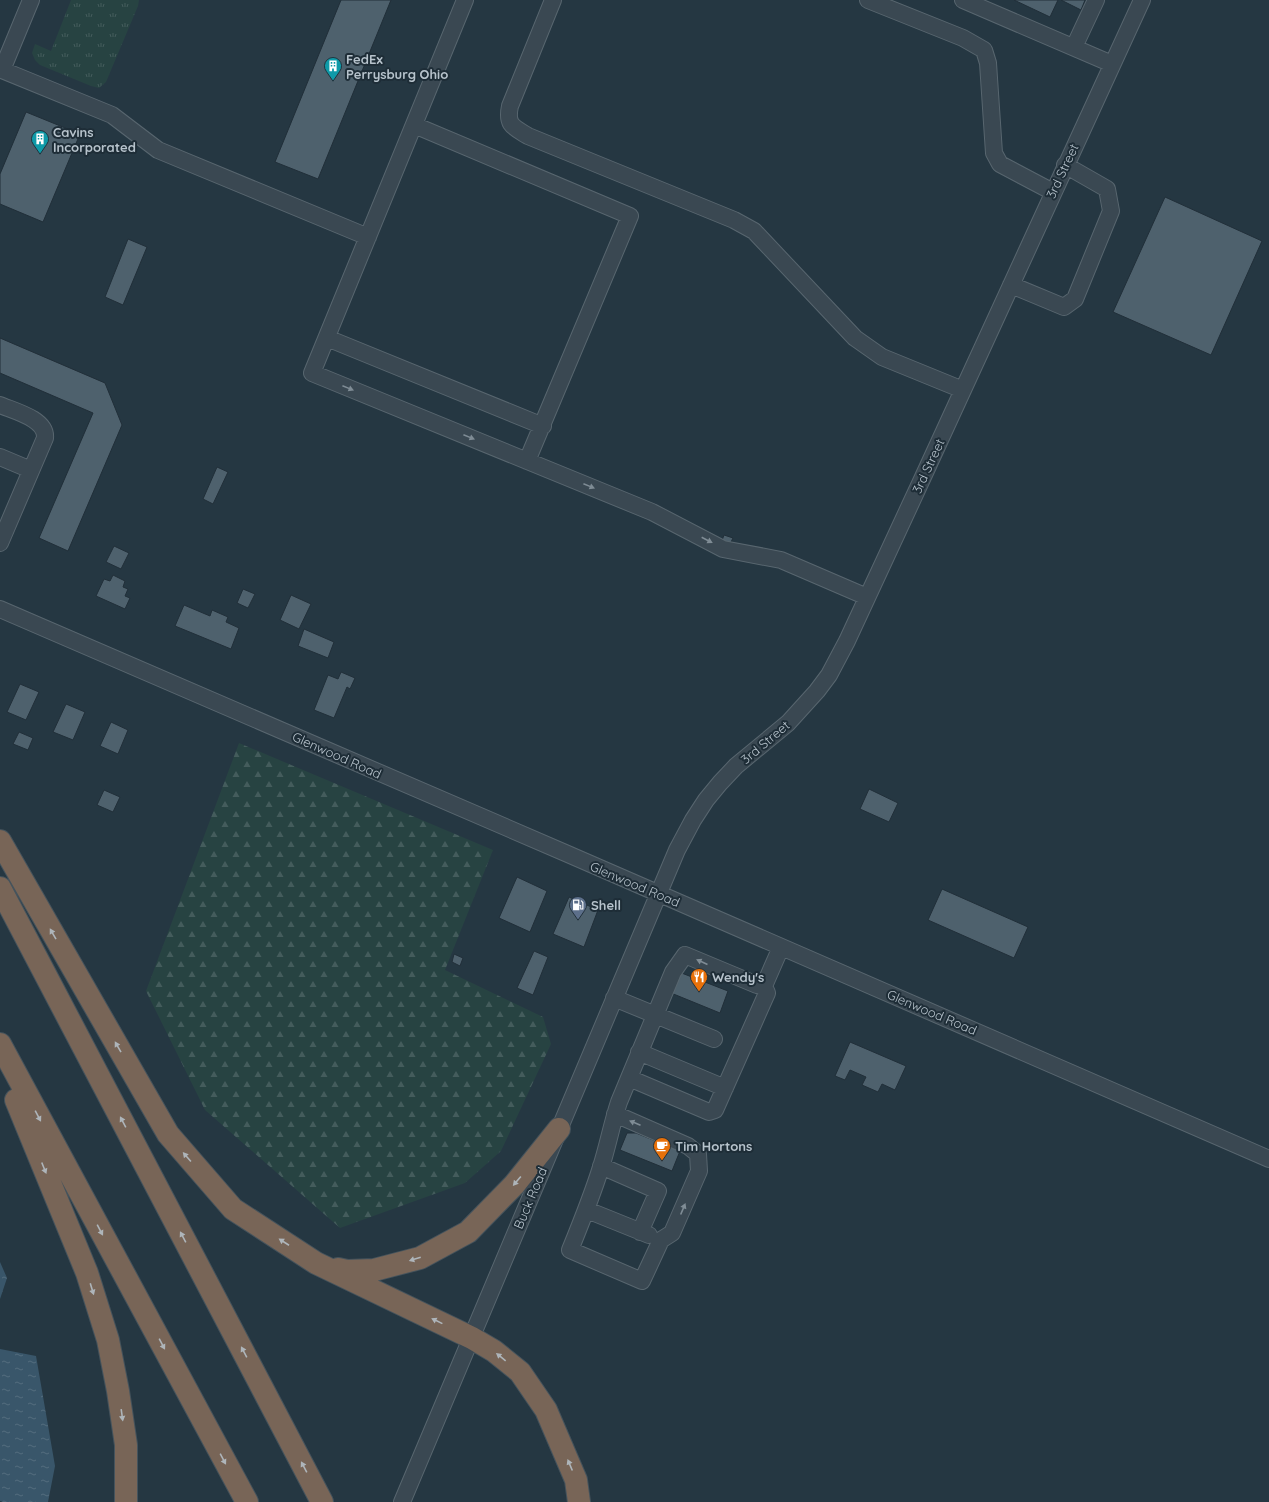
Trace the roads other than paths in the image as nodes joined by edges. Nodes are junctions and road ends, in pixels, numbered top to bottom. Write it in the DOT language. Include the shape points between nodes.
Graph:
graph roads {
  1 [pos="31,0"];
  2 [pos="465,0"];
  3 [pos="553,0"];
  4 [pos="868,0"];
  5 [pos="963,0"];
  6 [pos="1096,0"];
  7 [pos="1142,0"];
  8 [pos="1074,47"];
  9 [pos="1112,64"];
  10 [pos="1,70"];
  11 [pos="414,125"];
  12 [pos="1065,165"];
  13 [pos="1052,192"];
  14 [pos="368,237"];
  15 [pos="1011,285"];
  16 [pos="327,338"];
  17 [pos="963,390"];
  18 [pos="0,405"];
  19 [pos="543,426"];
  20 [pos="0,457"];
  21 [pos="528,461"];
  22 [pos="31,470"];
  23 [pos="0,543"];
  24 [pos="868,596"];
  25 [pos="0,609"];
  26 [pos="0,841"];
  27 [pos="0,888"];
  28 [pos="658,894"];
  29 [pos="781,947"];
  30 [pos="764,986"];
  31 [pos="614,998"];
  32 [pos="655,1014"];
  33 [pos="714,1039"];
  34 [pos="0,1044"];
  35 [pos="639,1052"];
  36 [pos="0,1053"];
  37 [pos="629,1078"];
  38 [pos="725,1088"];
  39 [pos="615,1114"];
  40 [pos="559,1129"];
  41 [pos="1269,1159"];
  42 [pos="601,1166"];
  43 [pos="587,1210"];
  44 [pos="640,1232"];
  45 [pos="661,1240"];
  46 [pos="316,1263"];
  47 [pos="472,1338"];
  48 [pos="126,1502"];
  49 [pos="247,1502"];
  50 [pos="322,1502"];
  51 [pos="402,1502"];
  52 [pos="579,1502"];
  1 -- 10 [label="street"];
  2 -- 11 [label="street"];
  3 -- 17 [label="street" via="510,106 510,123 528,136 734,220 754,231 855,338 882,357"];
  4 -- 13 [label="street" via="963,38 984,50 988,63 994,153 1000,164"];
  5 -- 8 [label="street"];
  6 -- 8 [label="street"];
  7 -- 9 [label="street, 3rd Street"];
  8 -- 9 [label="street"];
  9 -- 12 [label="street, 3rd Street"];
  10 -- 14 [label="street" via="112,115 158,150"];
  11 -- 14 [label="street"];
  11 -- 19 [label="street" via="630,216"];
  12 -- 13 [label="street, 3rd Street"];
  12 -- 15 [label="street" via="1107,189 1111,211 1075,299 1064,307"];
  13 -- 15 [label="street, 3rd Street"];
  14 -- 16 [label="street"];
  15 -- 17 [label="street, 3rd Street"];
  16 -- 19 [label="street"];
  16 -- 21 [label="street, one-way" via="312,374"];
  17 -- 24 [label="street, 3rd Street"];
  18 -- 22 [label="street" via="37,422 45,432 45,438"];
  19 -- 21 [label="street"];
  20 -- 22 [label="street"];
  21 -- 24 [label="street, one-way" via="652,512 723,549 781,560"];
  22 -- 23 [label="street"];
  24 -- 28 [label="street, 3rd Street" via="829,675 817,691 788,723 736,766 706,800 677,850"];
  25 -- 28 [label="street, Glenwood Road"];
  46 -- 26 [label="highway, one-way" via="233,1209 168,1134"];
  50 -- 27 [label="highway, one-way"];
  28 -- 29 [label="street, Glenwood Road"];
  28 -- 31 [label="street, Buck Road"];
  29 -- 30 [label="street"];
  29 -- 41 [label="street, Glenwood Road" via="1058,1065"];
  30 -- 32 [label="street, one-way" via="685,954 672,972"];
  30 -- 38 [label="street" via="767,993"];
  31 -- 32 [label="street"];
  31 -- 40 [label="street, Buck Road"];
  32 -- 33 [label="street"];
  32 -- 35 [label="street"];
  34 -- 49 [label="highway, one-way"];
  35 -- 37 [label="street"];
  35 -- 38 [label="street"];
  36 -- 48 [label="highway, one-way" via="20,1110 87,1273 108,1340 126,1445"];
  37 -- 38 [label="street" via="709,1112 715,1110"];
  37 -- 39 [label="street"];
  39 -- 42 [label="street"];
  45 -- 39 [label="street, one-way" via="672,1233 699,1171 698,1154 688,1146"];
  40 -- 46 [label="highway, one-way" via="514,1185 468,1232 420,1258 374,1270 348,1271"];
  40 -- 47 [label="street, Buck Road"];
  42 -- 43 [label="street"];
  42 -- 44 [label="street" via="658,1191"];
  43 -- 44 [label="street"];
  43 -- 45 [label="street" via="570,1250 642,1281"];
  44 -- 45 [label="street"];
  47 -- 46 [label="highway, one-way"];
  47 -- 51 [label="street, Buck Road"];
  52 -- 47 [label="highway, one-way" via="576,1480 546,1410 520,1372 494,1351"];
}
